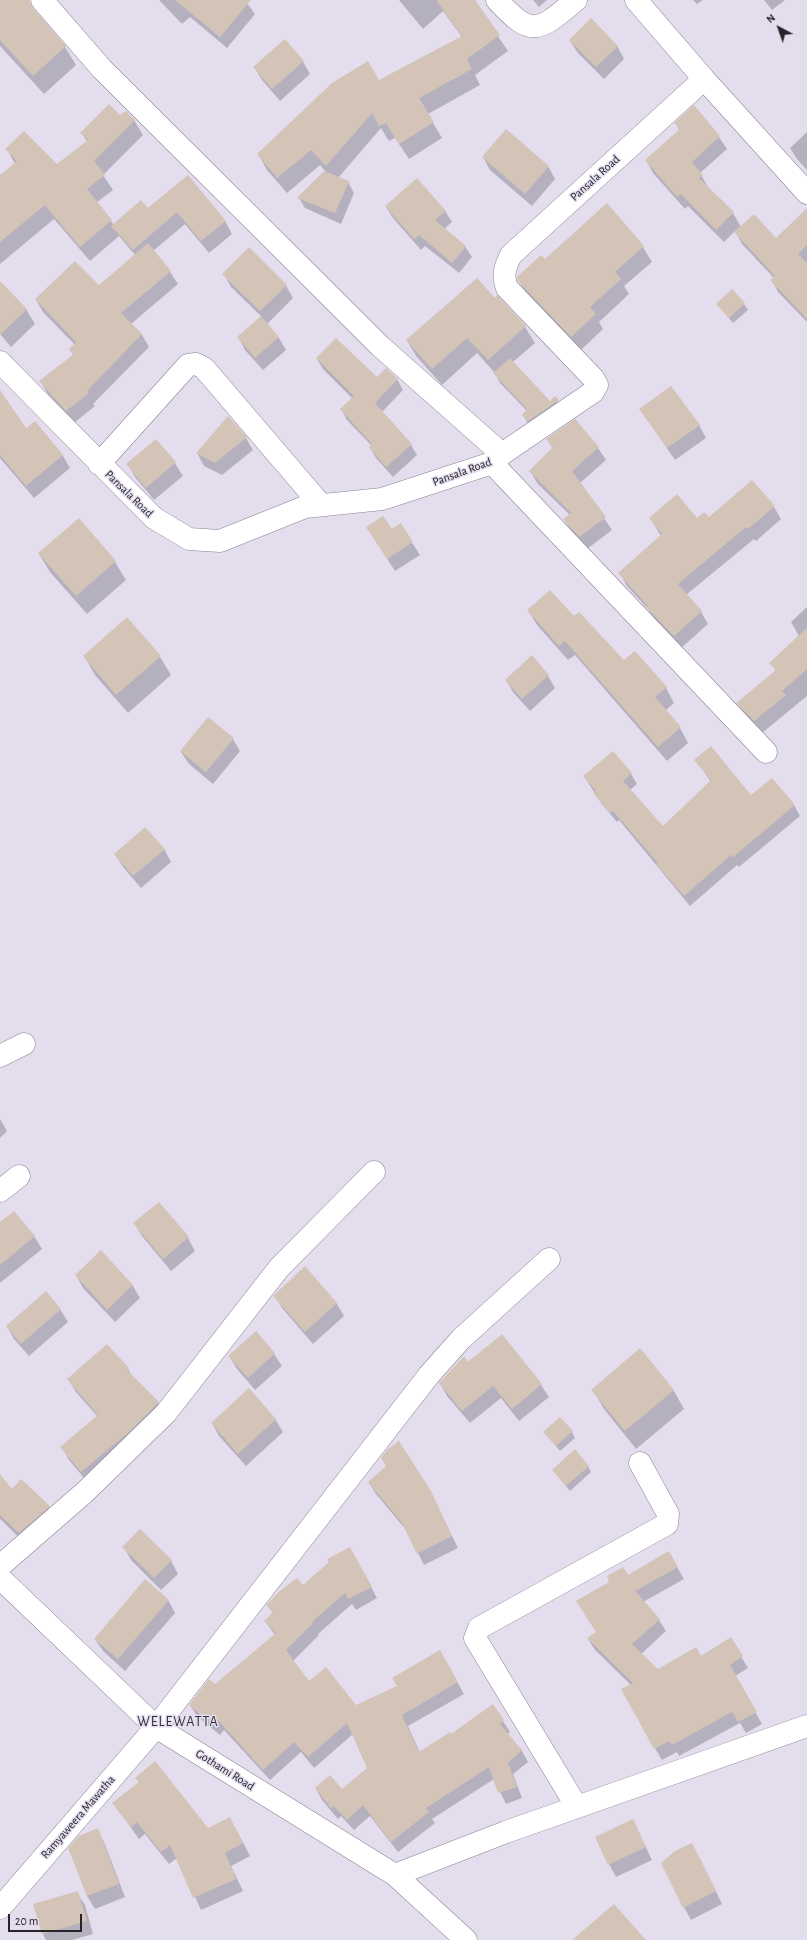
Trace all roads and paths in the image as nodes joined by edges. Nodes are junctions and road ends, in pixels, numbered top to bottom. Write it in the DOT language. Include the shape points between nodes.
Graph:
graph roads {
  1 [pos="42,0"];
  2 [pos="497,0"];
  3 [pos="576,0"];
  4 [pos="636,0"];
  5 [pos="704,79"];
  6 [pos="807,193"];
  7 [pos="2,368"];
  8 [pos="497,459"];
  9 [pos="100,464"];
  10 [pos="321,505"];
  11 [pos="766,752"];
  12 [pos="24,1044"];
  13 [pos="0,1056"];
  14 [pos="374,1172"];
  15 [pos="19,1176"];
  16 [pos="0,1191"];
  17 [pos="549,1259"];
  18 [pos="640,1463"];
  19 [pos="0,1566"];
  20 [pos="0,1578"];
  21 [pos="807,1726"];
  22 [pos="156,1727"];
  23 [pos="578,1807"];
  24 [pos="395,1875"];
  25 [pos="0,1908"];
  26 [pos="466,1940"];
  1 -- 8 [label="street" via="102,69"];
  2 -- 3 [label="street" via="523,25 539,27 553,20"];
  4 -- 5 [label="street"];
  5 -- 6 [label="street"];
  5 -- 8 [label="street, Pansala Road" via="511,255 504,268 507,288 597,385 593,392"];
  7 -- 9 [label="street, Pansala Road"];
  8 -- 10 [label="street, Pansala Road" via="382,499"];
  8 -- 11 [label="street"];
  9 -- 10 [label="street, Pansala Road" via="154,518 189,539 220,541 305,506"];
  9 -- 10 [label="street" via="188,365 196,364 204,368"];
  12 -- 13 [label="street"];
  14 -- 19 [label="street" via="279,1268 166,1413 85,1492"];
  15 -- 16 [label="street"];
  17 -- 22 [label="street, Ramyaweera Mawatha" via="461,1339 429,1375"];
  18 -- 23 [label="street" via="668,1514 666,1524 479,1628 475,1638"];
  20 -- 22 [label="street, Gothami Road"];
  21 -- 23 [label="street"];
  22 -- 24 [label="street, Gothami Road"];
  22 -- 25 [label="street, Ramyaweera Mawatha"];
  23 -- 24 [label="street"];
  24 -- 26 [label="street, Gothami Road"];
}
